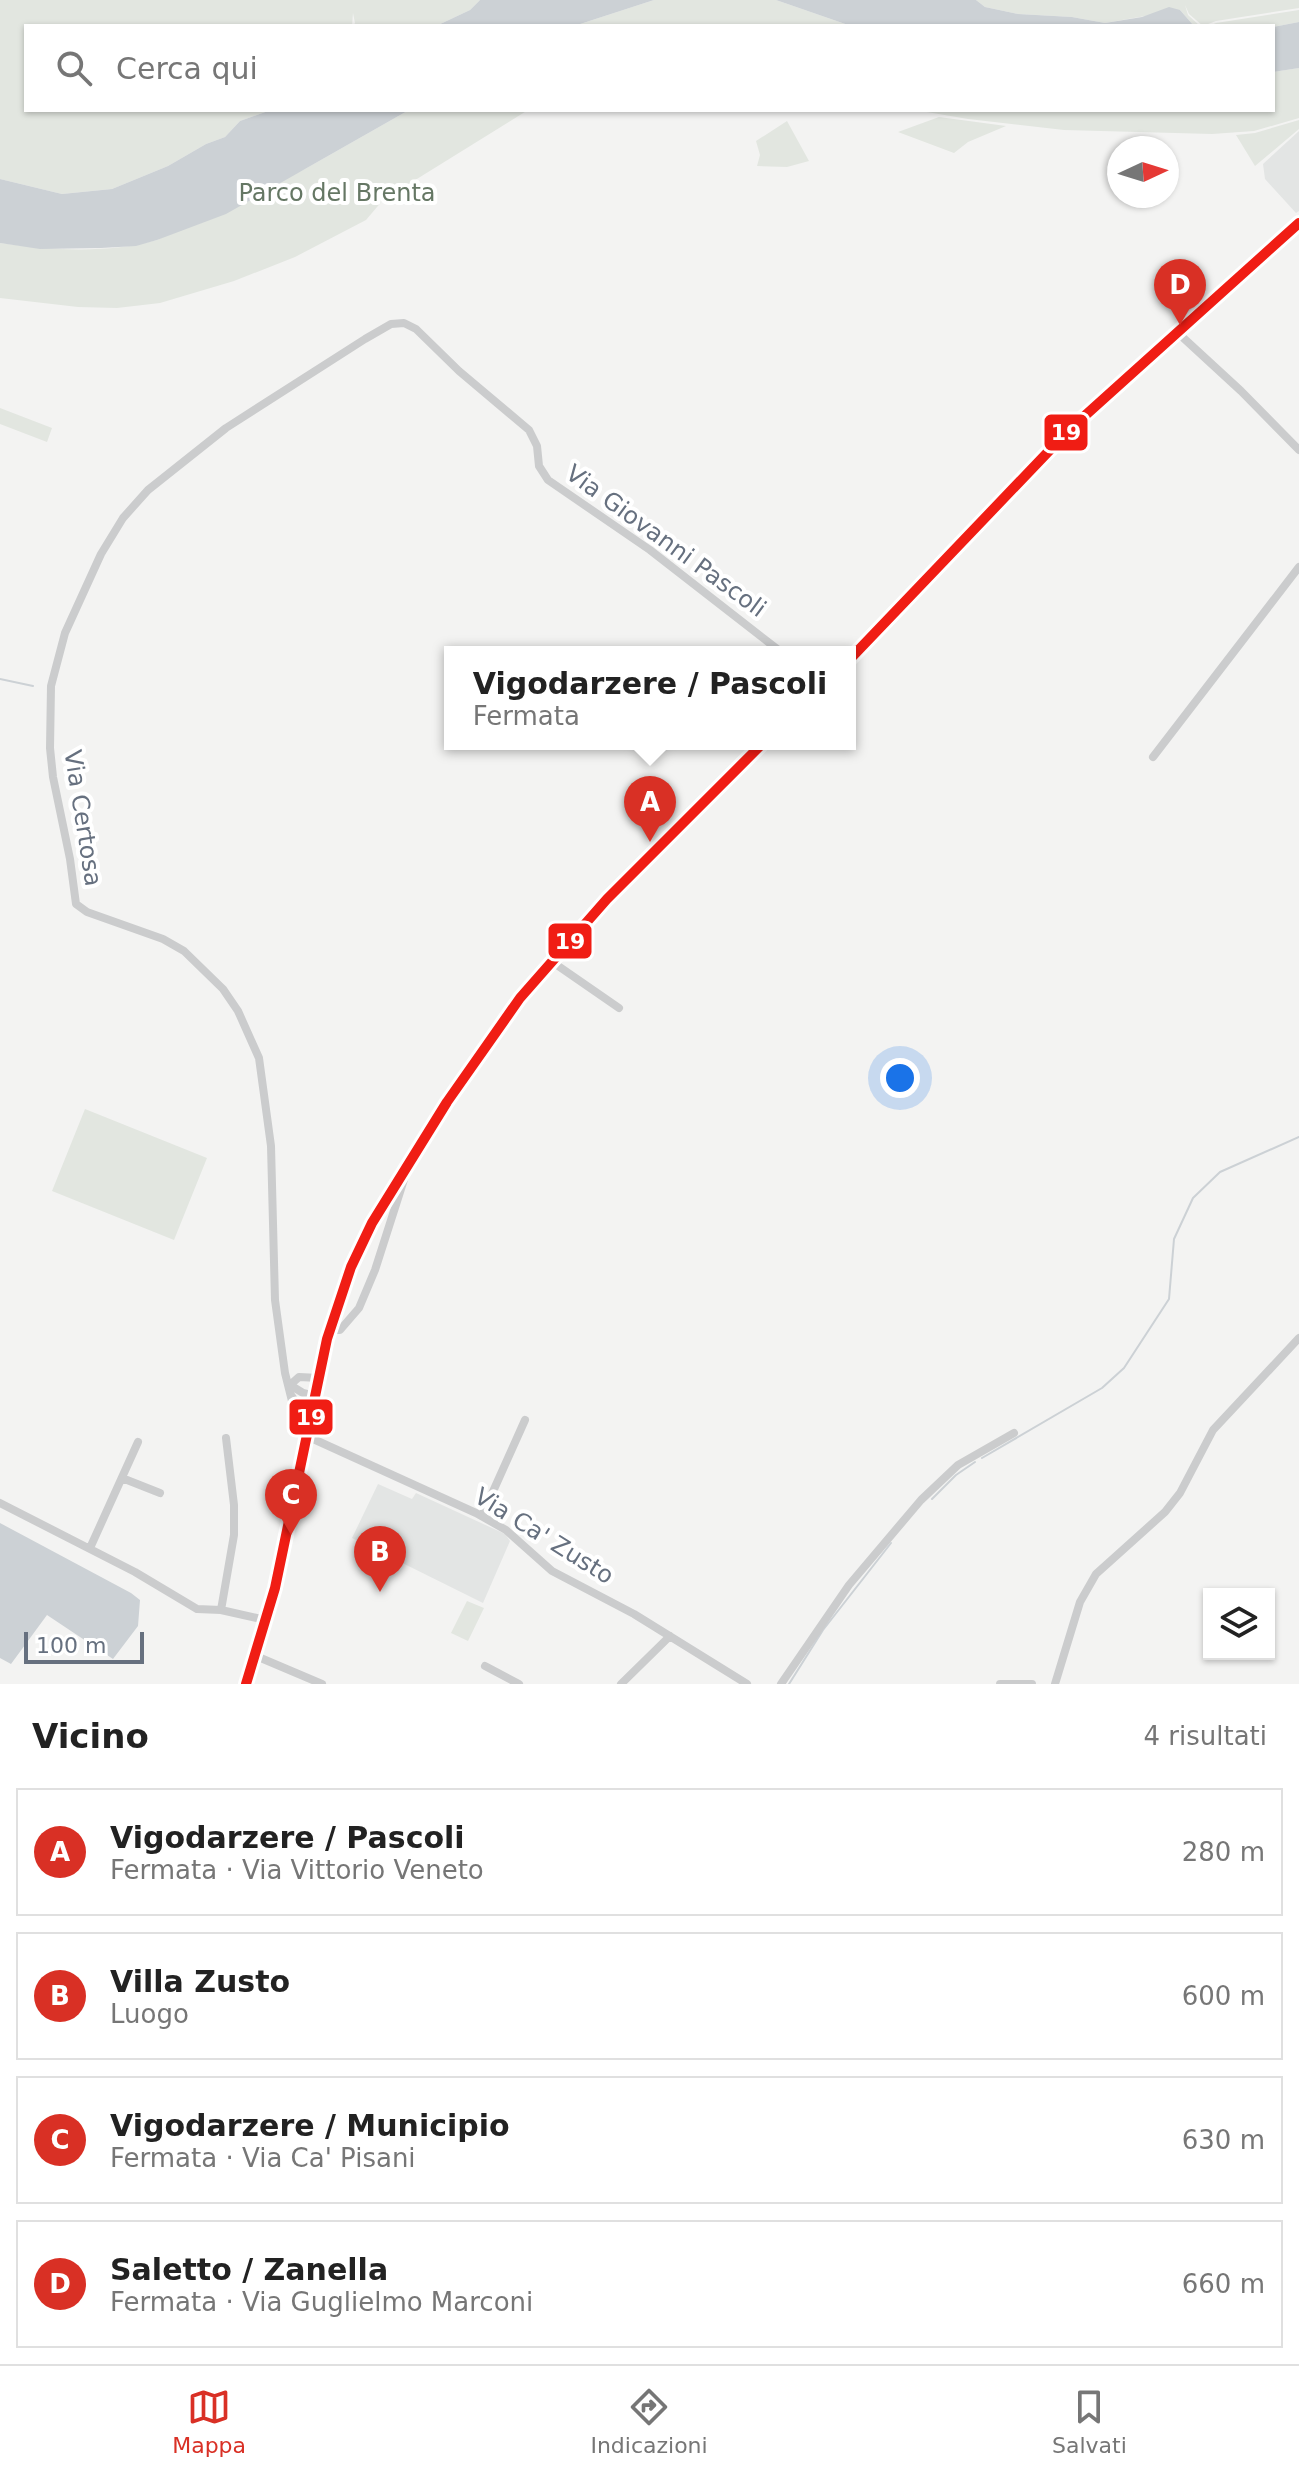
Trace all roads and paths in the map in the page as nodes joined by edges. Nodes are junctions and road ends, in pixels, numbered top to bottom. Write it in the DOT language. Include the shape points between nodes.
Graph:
graph roads {
  1 [pos="1299,223"];
  2 [pos="404,323"];
  3 [pos="1178,333"];
  4 [pos="1299,450"];
  5 [pos="1299,567"];
  6 [pos="773,646"];
  7 [pos="856,653"];
  8 [pos="756,750"];
  9 [pos="1153,757"];
  10 [pos="551,961"];
  11 [pos="619,1008"];
  12 [pos="409,1159"];
  13 [pos="330,1330"];
  14 [pos="1299,1338"];
  15 [pos="319,1378"];
  16 [pos="290,1390"];
  17 [pos="314,1401"];
  18 [pos="525,1420"];
  19 [pos="1014,1433"];
  20 [pos="306,1437"];
  21 [pos="226,1438"];
  22 [pos="138,1442"];
  23 [pos="122,1478"];
  24 [pos="160,1493"];
  25 [pos="0,1503"];
  26 [pos="482,1516"];
  27 [pos="90,1548"];
  28 [pos="221,1610"];
  29 [pos="266,1620"];
  30 [pos="670,1636"];
  31 [pos="256,1656"];
  32 [pos="485,1666"];
  33 [pos="246,1684"];
  34 [pos="322,1684"];
  35 [pos="519,1684"];
  36 [pos="621,1684"];
  37 [pos="747,1684"];
  38 [pos="781,1684"];
  39 [pos="1000,1684"];
  40 [pos="1032,1684"];
  41 [pos="1055,1684"];
  1 -- 3 [label="main road"];
  2 -- 6 [label="street, Via Giovanni Pascoli" via="529,430 548,480 650,550"];
  2 -- 16 [label="street, Via Certosa" via="391,324 365,339 226,428 148,490 101,554 65,633 51,686 53,777 76,904 184,951 223,989 259,1058 271,1146 275,1300"];
  3 -- 4 [label="street"];
  3 -- 7 [label="main road" via="1069,430"];
  5 -- 9 [label="street"];
  8 -- 10 [label="main road"];
  10 -- 11 [label="street"];
  10 -- 12 [label="main road" via="498,1028"];
  12 -- 13 [label="main road" via="358,1247"];
  12 -- 13 [label="street" via="359,1308 340,1330"];
  13 -- 15 [label="main road"];
  14 -- 41 [label="street" via="1213,1430 1165,1512 1096,1574 1080,1602"];
  15 -- 16 [label="street" via="299,1377"];
  15 -- 17 [label="main road"];
  16 -- 17 [label="street"];
  16 -- 20 [label="street, Via Certosa" via="298,1429"];
  17 -- 20 [label="main road"];
  18 -- 26 [label="street"];
  19 -- 38 [label="street" via="958,1465 921,1500 849,1585"];
  20 -- 26 [label="street, Via Ca' Zusto"];
  20 -- 29 [label="main road"];
  21 -- 28 [label="street" via="234,1535"];
  22 -- 23 [label="street"];
  23 -- 24 [label="street"];
  23 -- 27 [label="street"];
  25 -- 27 [label="street"];
  26 -- 30 [label="street, Via Ca' Zusto" via="552,1571"];
  27 -- 28 [label="street" via="197,1609"];
  28 -- 29 [label="street"];
  29 -- 31 [label="main road"];
  30 -- 36 [label="street"];
  30 -- 37 [label="street, Via Ca' Zusto"];
  31 -- 33 [label="main road"];
  31 -- 34 [label="street"];
  32 -- 35 [label="street"];
  39 -- 40 [label="street"];
}
